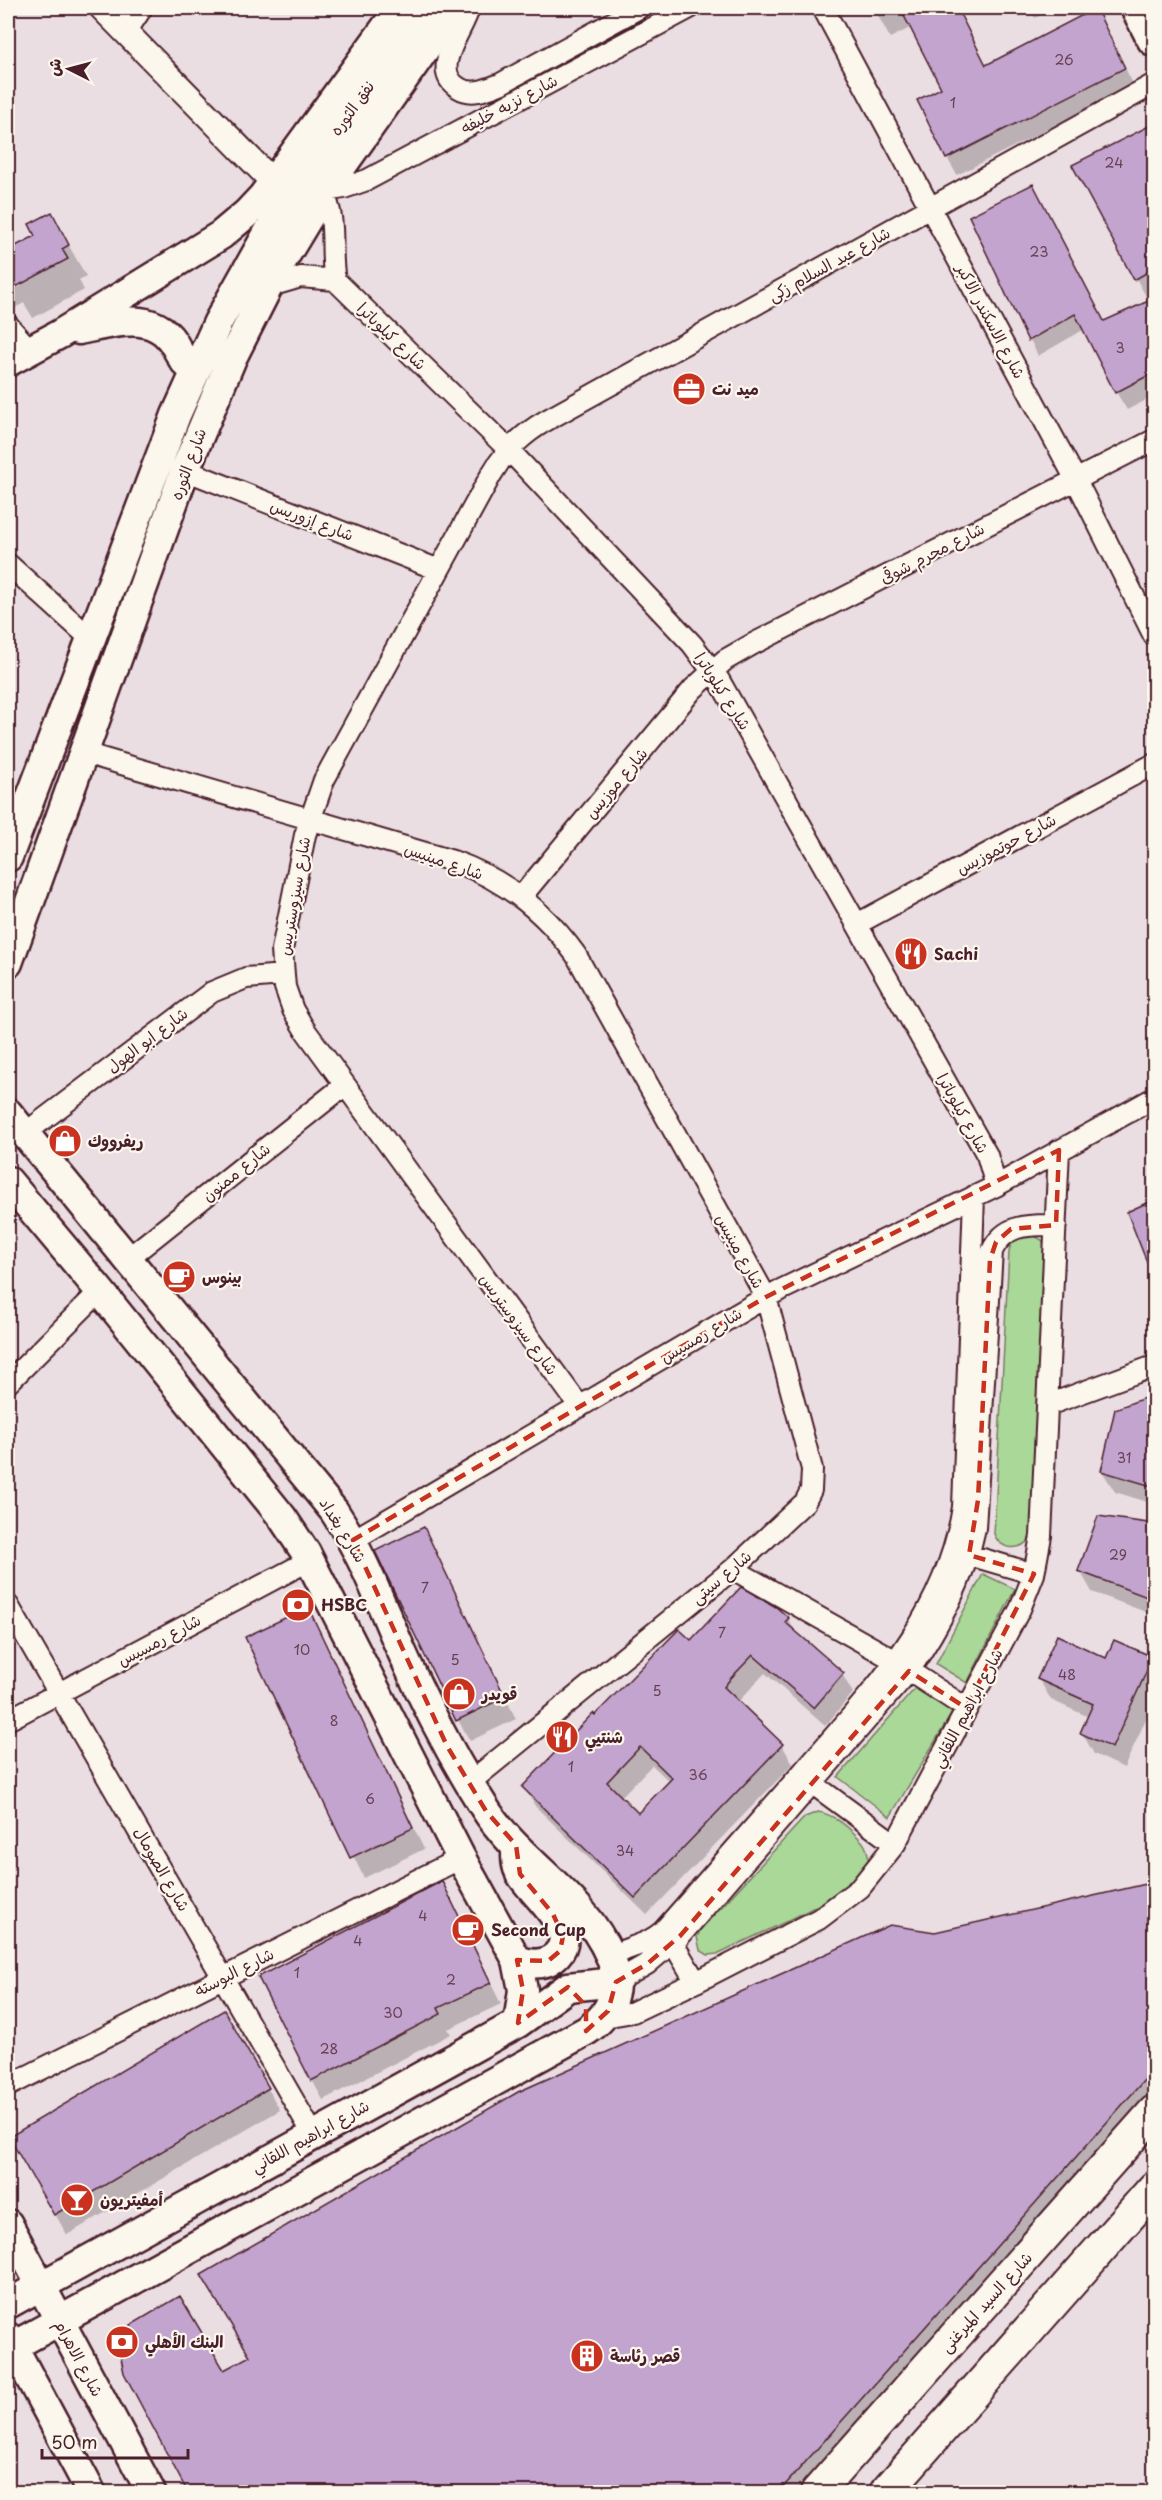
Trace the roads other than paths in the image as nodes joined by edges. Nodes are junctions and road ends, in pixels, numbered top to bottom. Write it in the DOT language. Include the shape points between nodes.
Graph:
graph roads {
  1 [pos="102,8"];
  2 [pos="142,8"];
  3 [pos="400,8"];
  4 [pos="424,8"];
  5 [pos="454,8"];
  6 [pos="469,8"];
  7 [pos="639,8"];
  8 [pos="690,8"];
  9 [pos="823,8"];
  10 [pos="1138,8"];
  11 [pos="126,32"];
  12 [pos="1155,39"];
  13 [pos="1155,84"];
  14 [pos="273,182"];
  15 [pos="324,192"];
  16 [pos="930,208"];
  17 [pos="280,210"];
  18 [pos="152,276"];
  19 [pos="335,280"];
  20 [pos="267,287"];
  21 [pos="8,326"];
  22 [pos="60,334"];
  23 [pos="18,356"];
  24 [pos="196,368"];
  25 [pos="1155,440"];
  26 [pos="509,450"];
  27 [pos="186,470"];
  28 [pos="1076,480"];
  29 [pos="8,564"];
  30 [pos="439,570"];
  31 [pos="1155,636"];
  32 [pos="90,638"];
  33 [pos="712,670"];
  34 [pos="84,753"];
  35 [pos="1155,764"];
  36 [pos="309,820"];
  37 [pos="8,857"];
  38 [pos="521,897"];
  39 [pos="856,924"];
  40 [pos="8,963"];
  41 [pos="283,975"];
  42 [pos="345,1085"];
  43 [pos="1155,1098"];
  44 [pos="16,1123"];
  45 [pos="1059,1150"];
  46 [pos="8,1182"];
  47 [pos="996,1186"];
  48 [pos="974,1196"];
  49 [pos="1056,1225"];
  50 [pos="127,1259"];
  51 [pos="100,1291"];
  52 [pos="766,1297"];
  53 [pos="1155,1366"];
  54 [pos="8,1383"];
  55 [pos="1048,1405"];
  56 [pos="580,1407"];
  57 [pos="353,1540"];
  58 [pos="969,1555"];
  59 [pos="310,1560"];
  60 [pos="733,1569"];
  61 [pos="1034,1574"];
  62 [pos="8,1605"];
  63 [pos="902,1666"];
  64 [pos="59,1692"];
  65 [pos="966,1708"];
  66 [pos="8,1720"];
  67 [pos="469,1783"];
  68 [pos="813,1784"];
  69 [pos="895,1844"];
  70 [pos="517,1846"];
  71 [pos="461,1858"];
  72 [pos="673,1943"];
  73 [pos="517,1960"];
  74 [pos="613,1970"];
  75 [pos="224,1977"];
  76 [pos="696,1982"];
  77 [pos="568,1988"];
  78 [pos="518,2023"];
  79 [pos="595,2024"];
  80 [pos="8,2086"];
  81 [pos="1155,2112"];
  82 [pos="313,2134"];
  83 [pos="1155,2188"];
  84 [pos="10,2239"];
  85 [pos="40,2285"];
  86 [pos="8,2304"];
  87 [pos="59,2321"];
  88 [pos="9,2344"];
  89 [pos="91,2493"];
  90 [pos="151,2493"];
  91 [pos="817,2493"];
  92 [pos="886,2493"];
  1 -- 11 [label="street"];
  2 -- 11 [label="street"];
  3 -- 14 [label="main road"];
  4 -- 17 [label="main road, نفق الثوره"];
  5 -- 15 [label="main road, شارع الثوره"];
  6 -- 7 [label="street, شارع نزيه خليفه" via="451,48 447,70 454,84 474,91 500,84"];
  8 -- 15 [label="street, شارع نزيه خليفه" via="368,180"];
  9 -- 16 [label="street, شارع الاسكندر الاكبر"];
  10 -- 12 [label="highway"];
  11 -- 14 [label="street"];
  13 -- 16 [label="street, شارع عبد السلام زكى"];
  14 -- 18 [label="main road" via="234,225"];
  15 -- 19 [label="street" via="332,217"];
  15 -- 20 [label="main road, شارع الثوره"];
  16 -- 26 [label="street, شارع عبد السلام زكى" via="547,420"];
  16 -- 28 [label="street, شارع الاسكندر الاكبر"];
  17 -- 18 [label="main road" via="242,240 176,275"];
  17 -- 24 [label="main road, شارع الثوره"];
  18 -- 22 [label="main road"];
  19 -- 20 [label="street" via="302,277"];
  19 -- 26 [label="street, شارع كيلوباترا"];
  20 -- 27 [label="main road, شارع الثوره" via="219,387"];
  21 -- 23 [label="street"];
  22 -- 23 [label="main road"];
  22 -- 24 [label="main road" via="124,320 143,321 165,333 183,361"];
  24 -- 32 [label="main road, شارع الثوره"];
  25 -- 28 [label="street, شارع محرم شوقى"];
  26 -- 30 [label="street, شارع سيزوستريس"];
  26 -- 33 [label="street, شارع كيلوباترا"];
  27 -- 30 [label="street, شارع إزوريس"];
  27 -- 34 [label="main road, شارع الثوره"];
  28 -- 31 [label="street, شارع الاسكندر الاكبر"];
  28 -- 33 [label="street, شارع محرم شوقى" via="746,647"];
  29 -- 32 [label="street"];
  30 -- 36 [label="street, شارع سيزوستريس" via="334,761"];
  32 -- 37 [label="main road, شارع الثوره"];
  33 -- 38 [label="street, شارع موزيس"];
  33 -- 39 [label="street, شارع كيلوباترا"];
  34 -- 36 [label="street, شارع مينيس"];
  34 -- 40 [label="main road, شارع الثوره"];
  35 -- 39 [label="street, شارع حوتموزيس"];
  36 -- 38 [label="street, شارع مينيس" via="464,865"];
  36 -- 41 [label="street, شارع سيزوستريس" via="284,938"];
  38 -- 52 [label="street, شارع مينيس" via="547,920 576,955"];
  39 -- 47 [label="street, شارع كيلوباترا" via="987,1155"];
  41 -- 42 [label="street, شارع سيزوستريس" via="298,1020"];
  41 -- 44 [label="street, شارع ابو الهول" via="246,978 212,992"];
  42 -- 50 [label="street, شارع ممنون"];
  42 -- 56 [label="street, شارع سيزوستريس"];
  43 -- 45 [label="street, شارع رمسيس"];
  44 -- 50 [label="main road, شارع بغداد"];
  45 -- 47 [label="street, شارع رمسيس"];
  45 -- 49 [label="street, شارع ابراهيم اللقاني"];
  46 -- 51 [label="main road"];
  47 -- 48 [label="street, شارع رمسيس"];
  48 -- 52 [label="street, شارع رمسيس"];
  48 -- 63 [label="street, شارع ابراهيم اللقاني" via="960,1523 940,1589"];
  49 -- 55 [label="street, شارع ابراهيم اللقاني"];
  49 -- 58 [label="street, شارع ابراهيم اللقاني" via="1011,1229 992,1251 978,1500"];
  50 -- 57 [label="main road, شارع بغداد" via="327,1501"];
  51 -- 54 [label="street"];
  51 -- 59 [label="main road" via="282,1517"];
  52 -- 56 [label="street, شارع رمسيس"];
  52 -- 60 [label="street, شارع سيتى" via="812,1469 812,1483 800,1507"];
  53 -- 55 [label="street"];
  55 -- 61 [label="street, شارع ابراهيم اللقاني" via="1041,1536"];
  56 -- 57 [label="street, شارع رمسيس"];
  57 -- 67 [label="main road, شارع بغداد" via="416,1683"];
  58 -- 61 [label="street"];
  58 -- 63 [label="street, شارع ابراهيم اللقاني" via="941,1619"];
  59 -- 64 [label="street, شارع رمسيس"];
  59 -- 71 [label="main road"];
  60 -- 63 [label="street"];
  60 -- 67 [label="street, شارع سيتى"];
  61 -- 65 [label="street, شارع ابراهيم اللقاني" via="1020,1609"];
  62 -- 64 [label="street, شارع الصومال"];
  63 -- 65 [label="street"];
  63 -- 68 [label="street, شارع ابراهيم اللقاني"];
  63 -- 74 [label="street, شارع ابراهيم اللقاني" via="852,1716 663,1931 645,1944 617,1952"];
  64 -- 66 [label="street, شارع رمسيس"];
  64 -- 75 [label="street, شارع الصومال"];
  65 -- 69 [label="street, شارع ابراهيم اللقاني"];
  67 -- 70 [label="main road, شارع بغداد" via="486,1811"];
  68 -- 69 [label="street"];
  68 -- 72 [label="street, شارع ابراهيم اللقاني"];
  69 -- 76 [label="street, شارع ابراهيم اللقاني" via="860,1888 827,1914"];
  70 -- 73 [label="main road" via="520,1874 553,1914 563,1936 560,1951 548,1961 536,1964"];
  70 -- 74 [label="main road, شارع بغداد" via="578,1905"];
  71 -- 73 [label="main road"];
  71 -- 75 [label="street, شارع البوسته"];
  72 -- 74 [label="street, شارع ابراهيم اللقاني" via="647,1964"];
  72 -- 76 [label="street"];
  73 -- 78 [label="main road" via="523,1990"];
  74 -- 77 [label="main road, شارع ابراهيم اللقاني"];
  74 -- 79 [label="main road" via="614,1997"];
  75 -- 80 [label="street, شارع البوسته"];
  75 -- 82 [label="street, شارع الصومال"];
  76 -- 79 [label="street, شارع ابراهيم اللقاني" via="633,2012"];
  77 -- 78 [label="main road, شارع ابراهيم اللقاني"];
  77 -- 79 [label="main road" via="577,1993 588,2021"];
  78 -- 82 [label="main road, شارع ابراهيم اللقاني"];
  79 -- 87 [label="main road, شارع ابراهيم اللقاني"];
  81 -- 91 [label="main road, شارع السيد الميرغنى"];
  82 -- 85 [label="main road, شارع ابراهيم اللقاني"];
  83 -- 92 [label="main road"];
  84 -- 85 [label="main road, شارع الاهرام"];
  85 -- 86 [label="main road, شارع ابراهيم اللقاني"];
  85 -- 87 [label="main road, شارع الاهرام"];
  87 -- 88 [label="main road, شارع ابراهيم اللقاني"];
  87 -- 90 [label="main road, شارع الاهرام"];
  88 -- 89 [label="main road"];
}
